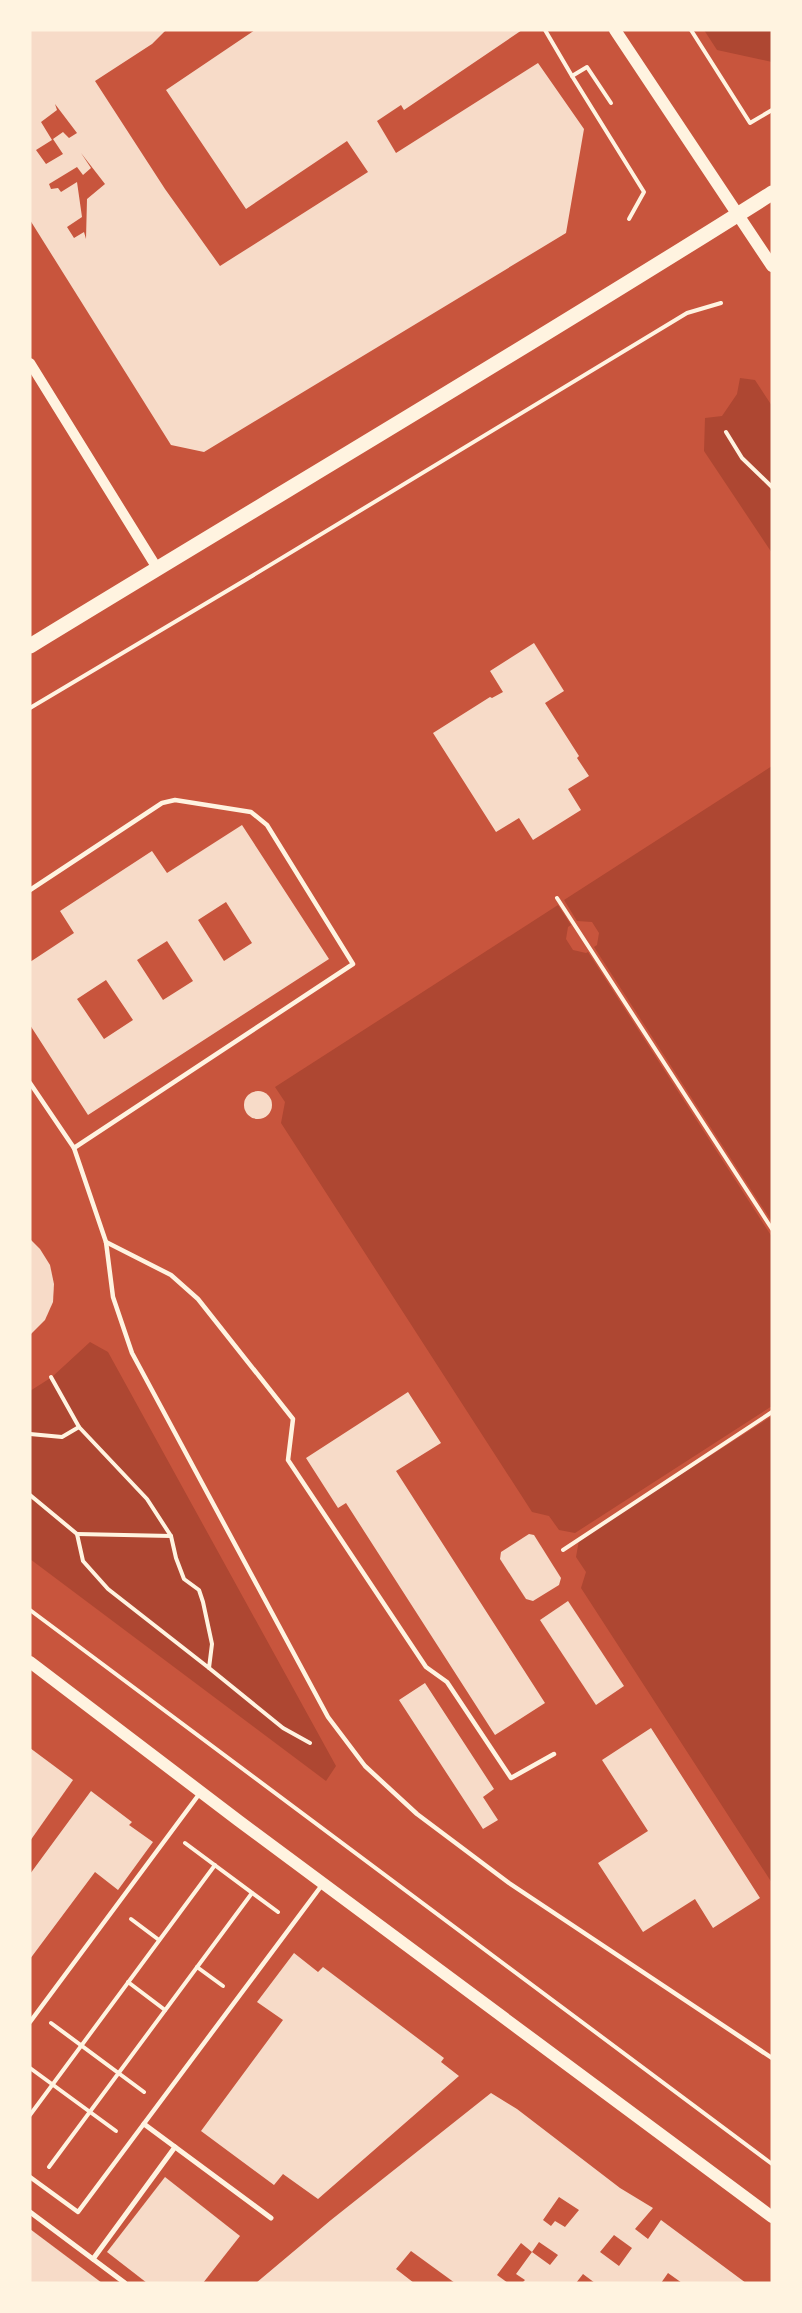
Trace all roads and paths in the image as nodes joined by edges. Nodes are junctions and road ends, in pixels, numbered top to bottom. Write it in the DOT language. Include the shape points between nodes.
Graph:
graph roads {
  1 [pos="545,30"];
  2 [pos="615,30"];
  3 [pos="691,30"];
  4 [pos="572,76"];
  5 [pos="611,103"];
  6 [pos="772,110"];
  7 [pos="772,193"];
  8 [pos="737,215"];
  9 [pos="629,219"];
  10 [pos="772,266"];
  11 [pos="721,303"];
  12 [pos="30,363"];
  13 [pos="726,432"];
  14 [pos="772,487"];
  15 [pos="157,568"];
  16 [pos="30,646"];
  17 [pos="30,708"];
  18 [pos="30,890"];
  19 [pos="557,898"];
  20 [pos="30,1083"];
  21 [pos="74,1148"];
  22 [pos="772,1229"];
  23 [pos="106,1242"];
  24 [pos="51,1377"];
  25 [pos="772,1412"];
  26 [pos="80,1427"];
  27 [pos="30,1434"];
  28 [pos="30,1495"];
  29 [pos="77,1534"];
  30 [pos="171,1536"];
  31 [pos="563,1550"];
  32 [pos="30,1610"];
  33 [pos="30,1662"];
  34 [pos="209,1668"];
  35 [pos="310,1743"];
  36 [pos="554,1754"];
  37 [pos="201,1791"];
  38 [pos="170,1832"];
  39 [pos="215,1865"];
  40 [pos="324,1883"];
  41 [pos="252,1893"];
  42 [pos="115,1907"];
  43 [pos="293,1923"];
  44 [pos="159,1940"];
  45 [pos="197,1967"];
  46 [pos="128,1982"];
  47 [pos="238,1997"];
  48 [pos="165,2010"];
  49 [pos="37,2012"];
  50 [pos="30,2022"];
  51 [pos="81,2045"];
  52 [pos="772,2058"];
  53 [pos="30,2068"];
  54 [pos="119,2072"];
  55 [pos="53,2084"];
  56 [pos="159,2103"];
  57 [pos="90,2112"];
  58 [pos="30,2115"];
  59 [pos="144,2124"];
  60 [pos="131,2142"];
  61 [pos="175,2147"];
  62 [pos="772,2164"];
  63 [pos="30,2177"];
  64 [pos="38,2182"];
  65 [pos="30,2211"];
  66 [pos="772,2217"];
  67 [pos="271,2218"];
  68 [pos="93,2259"];
  69 [pos="125,2283"];
  1 -- 4 [label="path"];
  2 -- 8 [label="main road"];
  3 -- 6 [label="path" via="750,123"];
  4 -- 5 [label="path" via="587,67"];
  4 -- 9 [label="path" via="644,192"];
  7 -- 8 [label="main road"];
  8 -- 10 [label="main road"];
  8 -- 15 [label="main road"];
  11 -- 17 [label="path" via="687,313"];
  12 -- 15 [label="street"];
  13 -- 14 [label="path" via="742,458"];
  15 -- 16 [label="main road"];
  18 -- 21 [label="lane" via="162,803 175,800 251,812 267,825 353,964"];
  19 -- 22 [label="path"];
  20 -- 21 [label="lane"];
  21 -- 23 [label="lane"];
  23 -- 36 [label="lane" via="171,1275 198,1299 293,1419 288,1460 426,1667 447,1682 511,1778"];
  23 -- 52 [label="lane" via="113,1297 132,1353 328,1717 365,1766 417,1814 509,1883"];
  24 -- 26 [label="path"];
  25 -- 31 [label="path"];
  26 -- 27 [label="path" via="62,1437"];
  26 -- 30 [label="path" via="147,1499"];
  28 -- 29 [label="path"];
  29 -- 30 [label="path"];
  29 -- 34 [label="path" via="83,1561 108,1589"];
  30 -- 34 [label="path" via="184,1579 199,1590 204,1602 212,1644"];
  32 -- 62 [label="path"];
  33 -- 37 [label="main road"];
  34 -- 35 [label="path" via="283,1728"];
  37 -- 38 [label="lane"];
  37 -- 40 [label="main road"];
  38 -- 39 [label="path"];
  38 -- 42 [label="lane"];
  39 -- 41 [label="path"];
  39 -- 44 [label="path"];
  40 -- 43 [label="lane"];
  40 -- 66 [label="main road"];
  41 -- 43 [label="path"];
  41 -- 45 [label="path"];
  42 -- 44 [label="path"];
  42 -- 49 [label="lane"];
  43 -- 47 [label="lane"];
  44 -- 46 [label="path"];
  45 -- 47 [label="path"];
  45 -- 48 [label="path"];
  46 -- 48 [label="path"];
  46 -- 51 [label="path"];
  47 -- 56 [label="lane"];
  48 -- 54 [label="path"];
  49 -- 50 [label="lane"];
  49 -- 51 [label="path"];
  51 -- 54 [label="path"];
  51 -- 55 [label="path"];
  53 -- 55 [label="path"];
  54 -- 56 [label="path"];
  54 -- 57 [label="path"];
  55 -- 57 [label="path"];
  55 -- 58 [label="path"];
  56 -- 59 [label="lane"];
  57 -- 60 [label="path"];
  57 -- 64 [label="path"];
  59 -- 60 [label="lane"];
  59 -- 61 [label="street"];
  60 -- 64 [label="lane" via="78,2212"];
  61 -- 67 [label="street"];
  61 -- 68 [label="street"];
  63 -- 64 [label="lane"];
  65 -- 68 [label="street"];
  68 -- 69 [label="street"];
}
